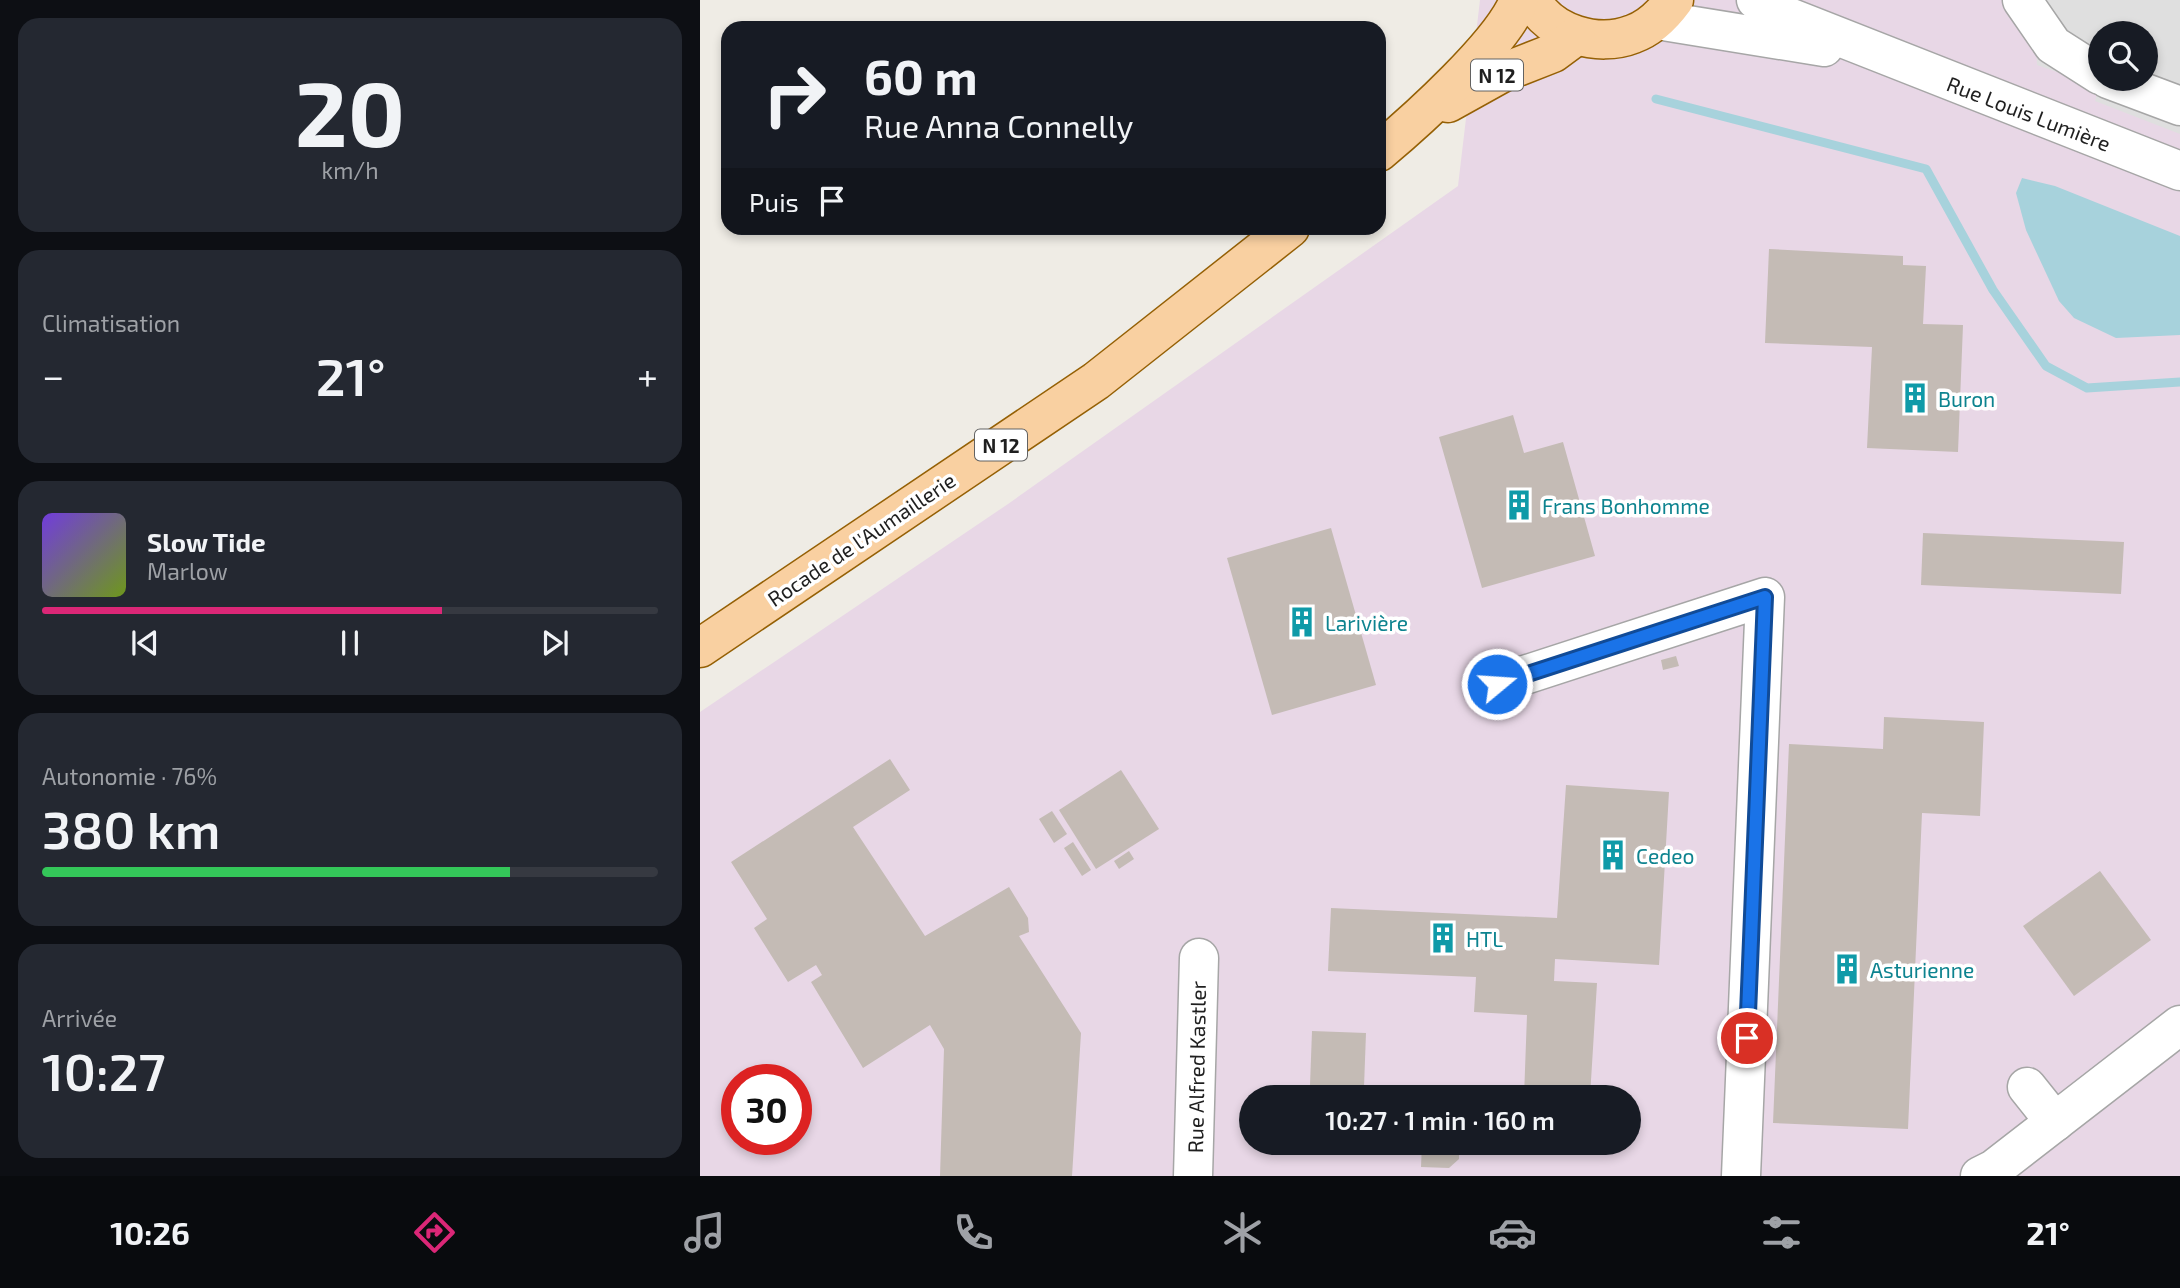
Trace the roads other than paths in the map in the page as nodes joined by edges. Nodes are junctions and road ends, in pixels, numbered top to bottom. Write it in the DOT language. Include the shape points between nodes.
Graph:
graph roads {
  1 [pos="1519,0"];
  2 [pos="1532,0"];
  3 [pos="1756,0"];
  4 [pos="2022,0"];
  5 [pos="1666,10"];
  6 [pos="1576,36"];
  7 [pos="1878,54"];
  8 [pos="2088,67"];
  9 [pos="2140,91"];
  10 [pos="2180,106"];
  11 [pos="1419,118"];
  12 [pos="1386,146"];
  13 [pos="2180,171"];
  14 [pos="1281,235"];
  15 [pos="700,648"];
  16 [pos="1497,684"];
  17 [pos="1199,958"];
  18 [pos="2180,1025"];
  19 [pos="2027,1087"];
  20 [pos="2055,1122"];
  21 [pos="1991,1174"];
  22 [pos="1194,1176"];
  23 [pos="1741,1176"];
  1 -- 11 [label="main road, N 12" via="1492,40"];
  2 -- 6 [label="main road" via="1554,24"];
  3 -- 7 [label="street, Rue Louis Lumière"];
  4 -- 8 [label="street" via="2053,45"];
  5 -- 6 [label="main road" via="1633,35 1605,40"];
  5 -- 7 [label="street, Rue Louis Lumière"];
  6 -- 11 [label="main road, N 12" via="1553,53 1502,73"];
  7 -- 13 [label="street, Rue Louis Lumière"];
  9 -- 10 [label="street"];
  11 -- 12 [label="main road, N 12"];
  14 -- 15 [label="main road, Rocade de l'Aumaillerie / N 12" via="1096,381"];
  16 -- 23 [label="street" via="1765,597"];
  17 -- 22 [label="street, Rue Alfred Kastler"];
  18 -- 20 [label="street"];
  19 -- 20 [label="street"];
  20 -- 21 [label="street"];
}
